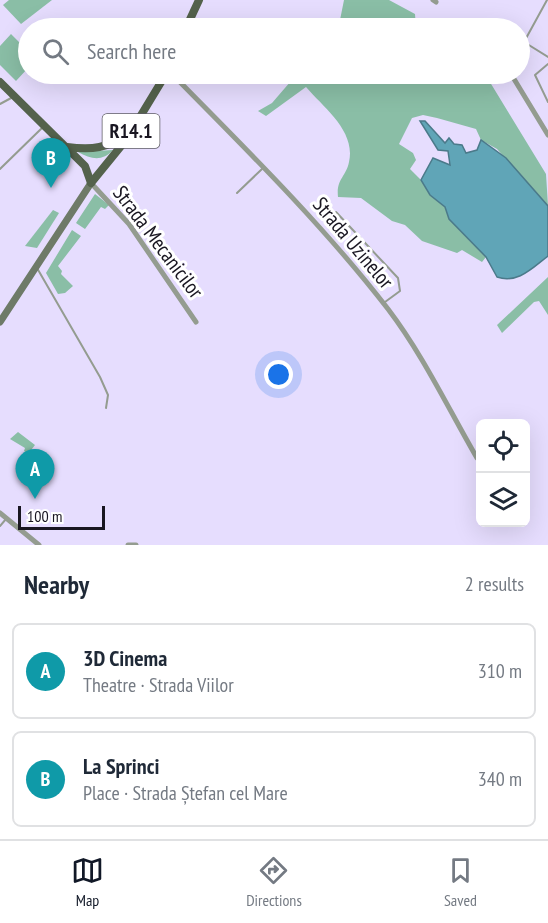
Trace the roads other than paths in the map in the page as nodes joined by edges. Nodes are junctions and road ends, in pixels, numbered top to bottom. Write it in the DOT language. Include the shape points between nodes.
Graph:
graph roads {
  1 [pos="199,0"];
  2 [pos="547,0"];
  3 [pos="191,18"];
  4 [pos="530,31"];
  5 [pos="530,46"];
  6 [pos="548,57"];
  7 [pos="548,64"];
  8 [pos="0,82"];
  9 [pos="160,84"];
  10 [pos="182,84"];
  11 [pos="517,84"];
  12 [pos="14,96"];
  13 [pos="548,102"];
  14 [pos="0,104"];
  15 [pos="45,126"];
  16 [pos="133,128"];
  17 [pos="548,135"];
  18 [pos="67,147"];
  19 [pos="262,166"];
  20 [pos="0,169"];
  21 [pos="91,183"];
  22 [pos="237,192"];
  23 [pos="336,212"];
  24 [pos="36,266"];
  25 [pos="383,303"];
  26 [pos="196,321"];
  27 [pos="0,322"];
  28 [pos="105,408"];
  29 [pos="476,456"];
  30 [pos="0,513"];
  31 [pos="6,519"];
  32 [pos="0,526"];
  33 [pos="39,545"];
  34 [pos="128,545"];
  35 [pos="136,545"];
  1 -- 3 [label="main road"];
  2 -- 4 [label="lane"];
  5 -- 6 [label="lane"];
  7 -- 13 [label="lane" via="535,75"];
  8 -- 12 [label="main road, R14.1"];
  9 -- 16 [label="main road, R14.1"];
  10 -- 19 [label="street, Strada Uzinelor"];
  11 -- 17 [label="street"];
  12 -- 14 [label="lane"];
  12 -- 15 [label="main road, R14.1"];
  15 -- 18 [label="main road, R14.1"];
  15 -- 20 [label="lane"];
  16 -- 18 [label="main road, R14.1" via="106,146"];
  16 -- 21 [label="main road, R14.1"];
  18 -- 21 [label="main road, R14.1" via="85,166"];
  19 -- 22 [label="lane"];
  19 -- 25 [label="street, Strada Uzinelor"];
  21 -- 24 [label="main road"];
  21 -- 26 [label="street, Strada Mecanicilor" via="129,224"];
  23 -- 25 [label="lane" via="398,278 398,295"];
  24 -- 27 [label="main road"];
  24 -- 28 [label="lane" via="100,377 108,396"];
  25 -- 29 [label="street, Strada Uzinelor" via="411,343"];
  30 -- 31 [label="street"];
  31 -- 32 [label="lane"];
  31 -- 33 [label="street"];
  34 -- 35 [label="street"];
}
